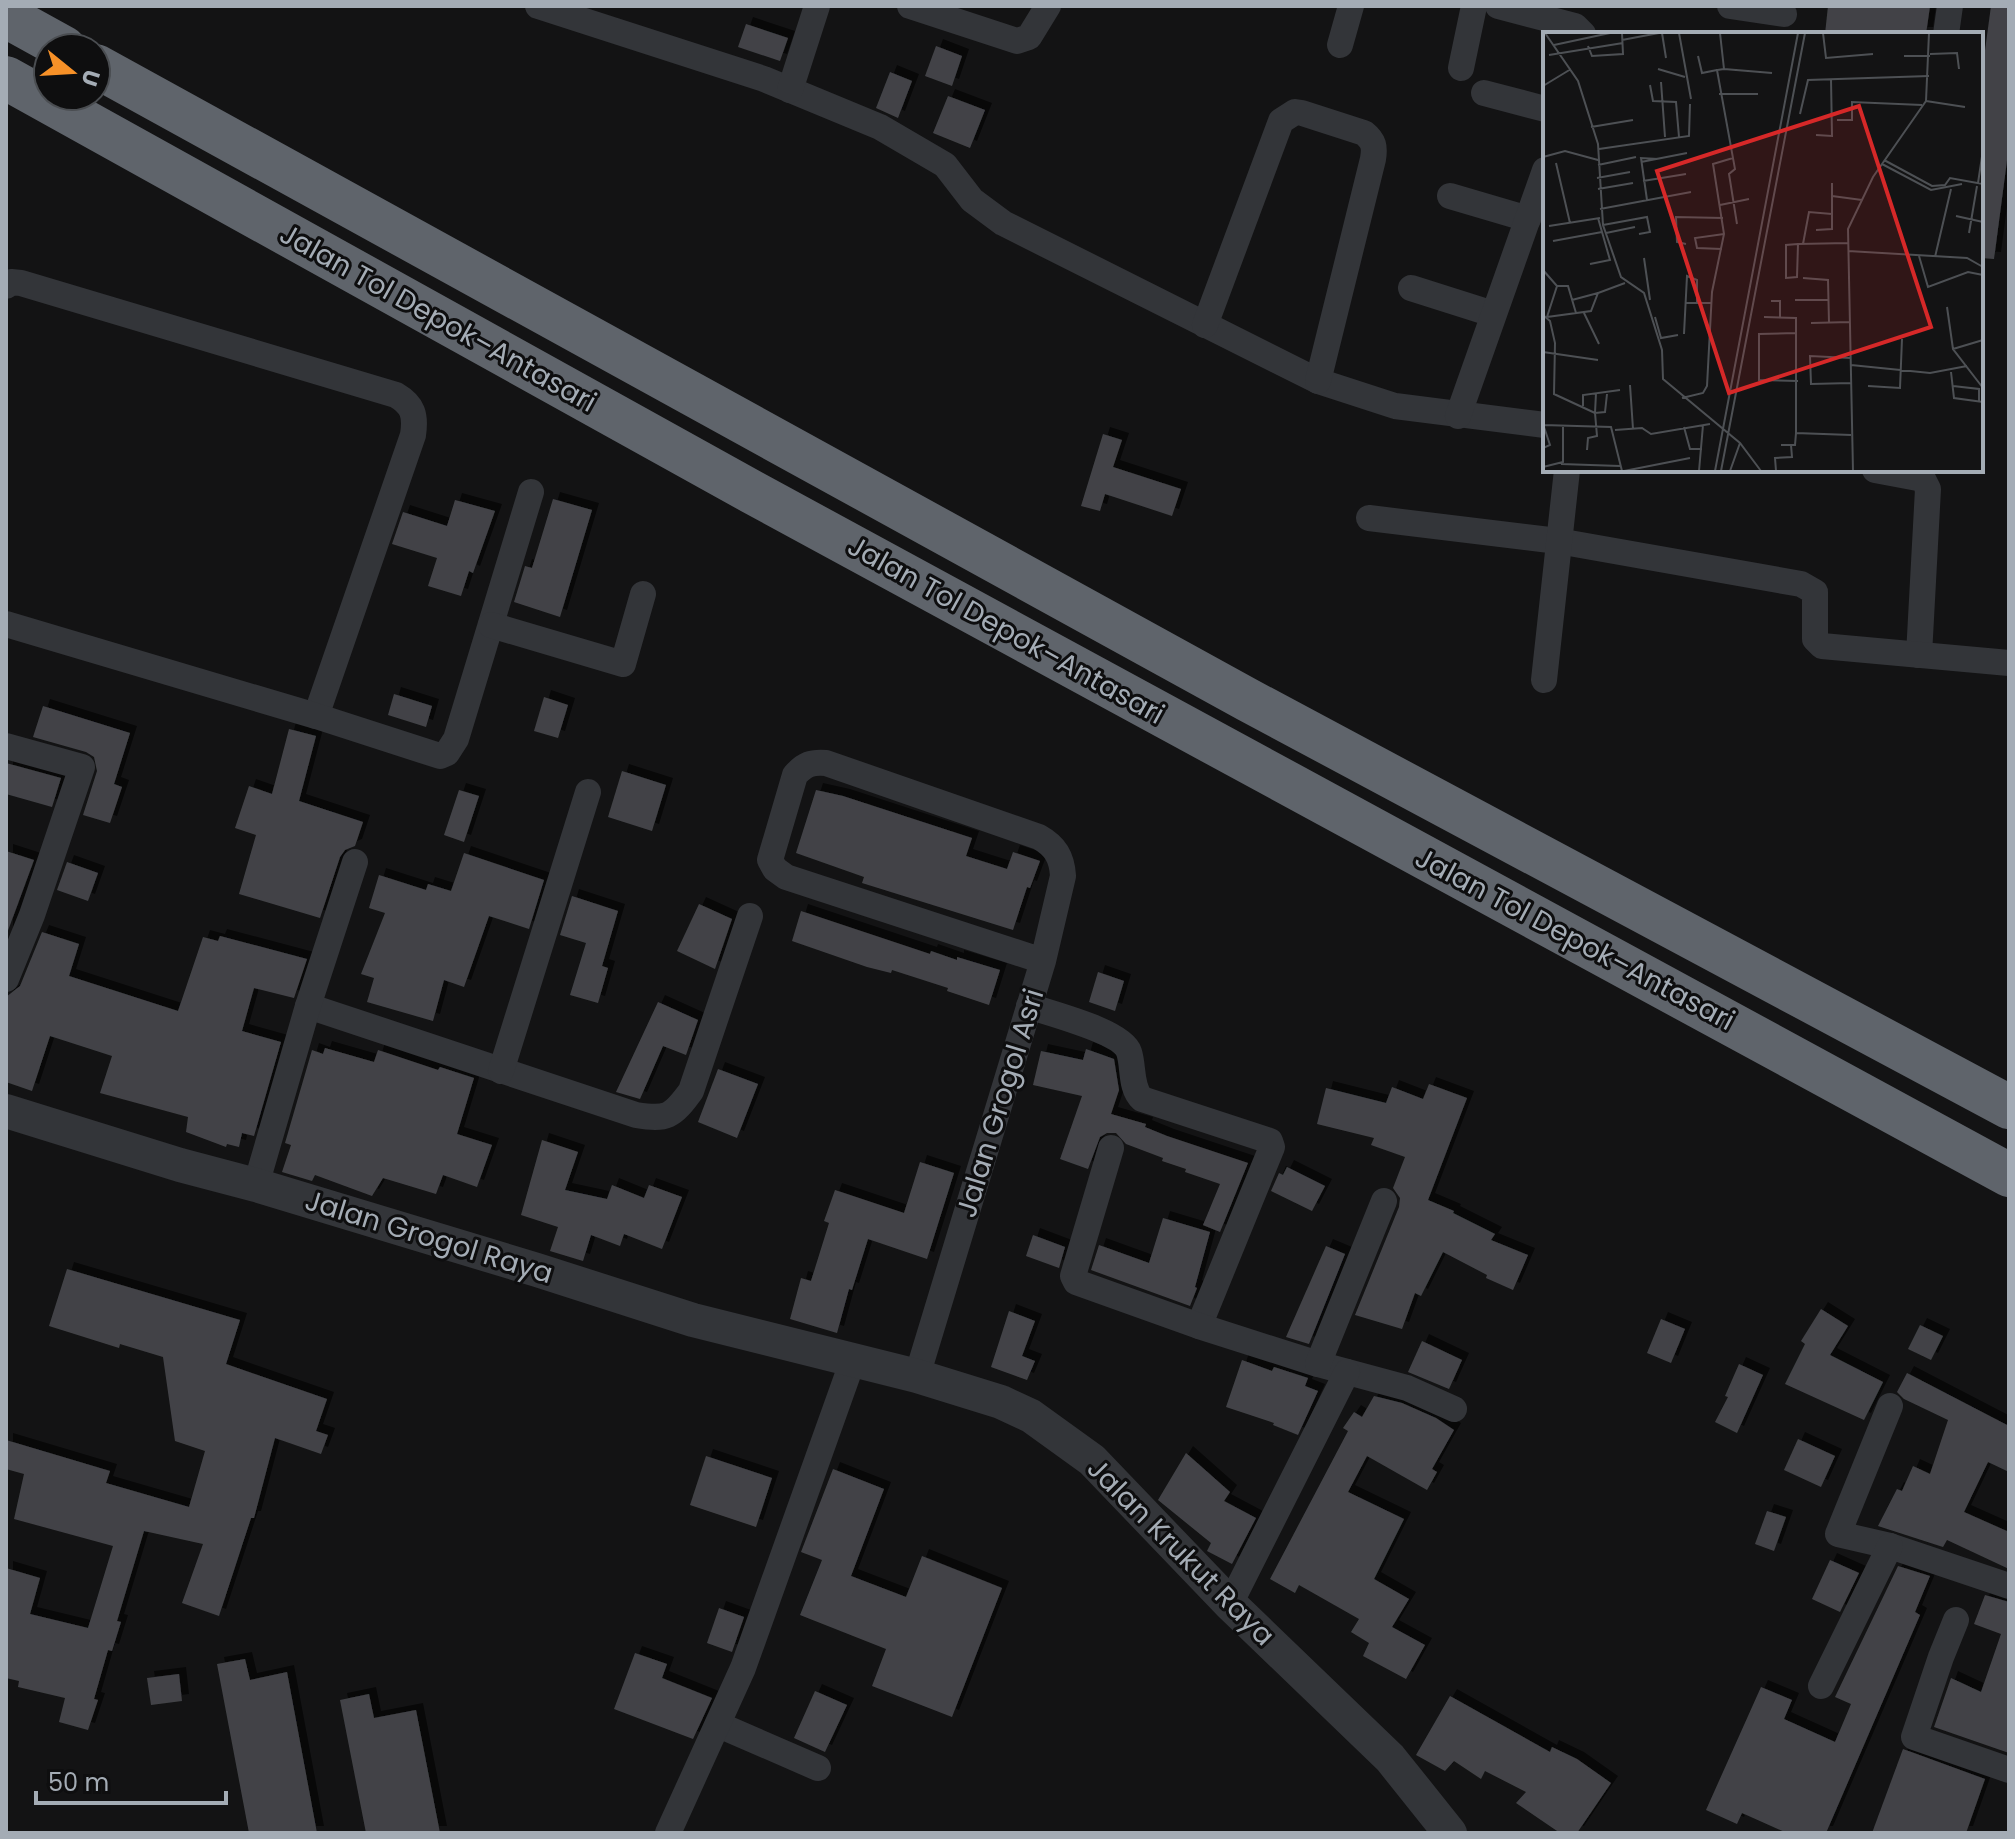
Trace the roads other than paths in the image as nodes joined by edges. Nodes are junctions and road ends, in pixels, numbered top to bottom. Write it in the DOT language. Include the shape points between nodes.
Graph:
graph roads {
  1 [pos="538,6"];
  2 [pos="817,6"];
  3 [pos="910,6"];
  4 [pos="1048,6"];
  5 [pos="1351,6"];
  6 [pos="1474,6"];
  7 [pos="1498,6"];
  8 [pos="1730,6"];
  9 [pos="1950,6"];
  10 [pos="6,16"];
  11 [pos="1784,18"];
  12 [pos="35,32"];
  13 [pos="1581,32"];
  14 [pos="1946,32"];
  15 [pos="1340,45"];
  16 [pos="1461,68"];
  17 [pos="112,75"];
  18 [pos="6,78"];
  19 [pos="790,90"];
  20 [pos="1484,93"];
  21 [pos="1543,108"];
  22 [pos="1543,176"];
  23 [pos="1450,196"];
  24 [pos="1528,219"];
  25 [pos="6,286"];
  26 [pos="1411,288"];
  27 [pos="1493,314"];
  28 [pos="1205,325"];
  29 [pos="1318,381"];
  30 [pos="1458,416"];
  31 [pos="1543,425"];
  32 [pos="1567,472"];
  33 [pos="1886,472"];
  34 [pos="531,492"];
  35 [pos="1369,518"];
  36 [pos="1558,541"];
  37 [pos="643,594"];
  38 [pos="6,624"];
  39 [pos="491,625"];
  40 [pos="1919,655"];
  41 [pos="2009,663"];
  42 [pos="1544,680"];
  43 [pos="316,716"];
  44 [pos="6,746"];
  45 [pos="588,792"];
  46 [pos="355,862"];
  47 [pos="750,916"];
  48 [pos="1043,961"];
  49 [pos="6,979"];
  50 [pos="308,1006"];
  51 [pos="1029,1006"];
  52 [pos="501,1071"];
  53 [pos="2009,1107"];
  54 [pos="6,1111"];
  55 [pos="1111,1148"];
  56 [pos="2009,1175"];
  57 [pos="256,1185"];
  58 [pos="1384,1201"];
  59 [pos="1199,1326"];
  60 [pos="853,1360"];
  61 [pos="1318,1364"];
  62 [pos="1347,1372"];
  63 [pos="917,1376"];
  64 [pos="1890,1406"];
  65 [pos="1454,1409"];
  66 [pos="1890,1546"];
  67 [pos="2009,1586"];
  68 [pos="1230,1604"];
  69 [pos="1956,1620"];
  70 [pos="1821,1686"];
  71 [pos="719,1725"];
  72 [pos="818,1768"];
  73 [pos="2009,1770"];
  74 [pos="668,1833"];
  75 [pos="1450,1833"];
  1 -- 19 [label="street"];
  2 -- 19 [label="street"];
  3 -- 4 [label="street" via="1017,41 1029,37"];
  5 -- 15 [label="street"];
  6 -- 16 [label="street"];
  7 -- 13 [label="street"];
  8 -- 11 [label="street"];
  9 -- 14 [label="street"];
  10 -- 12 [label="highway"];
  17 -- 53 [label="highway, Jalan Tol Depok–Antasari" via="1248,700"];
  18 -- 56 [label="highway, Jalan Tol Depok–Antasari" via="752,492"];
  19 -- 28 [label="street" via="880,127 931,155 982,210"];
  20 -- 21 [label="street"];
  22 -- 24 [label="street"];
  23 -- 24 [label="street"];
  24 -- 27 [label="street"];
  25 -- 43 [label="street" via="21,283 387,392 413,410 413,435"];
  26 -- 27 [label="street"];
  27 -- 30 [label="street"];
  28 -- 29 [label="street"];
  28 -- 29 [label="street" via="1281,121 1302,113 1364,133 1372,139 1373,159"];
  29 -- 30 [label="street" via="1395,406"];
  30 -- 31 [label="street"];
  32 -- 36 [label="street"];
  33 -- 40 [label="street" via="1923,479 1928,489"];
  34 -- 39 [label="street"];
  35 -- 36 [label="street"];
  36 -- 40 [label="street" via="1808,586 1815,592 1815,639 1822,646"];
  36 -- 42 [label="street"];
  37 -- 39 [label="street" via="623,664"];
  38 -- 43 [label="street"];
  39 -- 43 [label="street" via="447,753 432,755"];
  40 -- 41 [label="street"];
  44 -- 49 [label="street" via="82,767"];
  45 -- 52 [label="street"];
  46 -- 50 [label="street"];
  47 -- 52 [label="street" via="691,1091 678,1110 661,1119 636,1115"];
  48 -- 48 [label="street, Jalan Grogol Asri" via="1063,876 1062,863 1049,843 826,763 804,765 795,775 770,860 775,869"];
  48 -- 51 [label="street, Jalan Grogol Asri"];
  50 -- 52 [label="street"];
  50 -- 57 [label="street"];
  51 -- 59 [label="street" via="1121,1041 1142,1099 1270,1141 1272,1147"];
  51 -- 63 [label="street, Jalan Grogol Asri"];
  54 -- 57 [label="street, Jalan Grogol Raya"];
  55 -- 59 [label="street" via="1073,1276 1083,1286"];
  57 -- 60 [label="street, Jalan Grogol Raya" via="693,1320"];
  58 -- 61 [label="street"];
  59 -- 61 [label="street"];
  60 -- 63 [label="street, Jalan Krukut Raya"];
  60 -- 71 [label="street"];
  61 -- 62 [label="street"];
  62 -- 65 [label="street" via="1407,1388"];
  62 -- 68 [label="street"];
  63 -- 68 [label="street, Jalan Krukut Raya" via="1031,1416 1092,1460"];
  64 -- 66 [label="street" via="1838,1534"];
  66 -- 67 [label="street"];
  66 -- 70 [label="street"];
  68 -- 75 [label="street, Jalan Krukut Raya" via="1390,1758"];
  69 -- 73 [label="street" via="1914,1737"];
  71 -- 72 [label="street"];
  71 -- 74 [label="street"];
}
